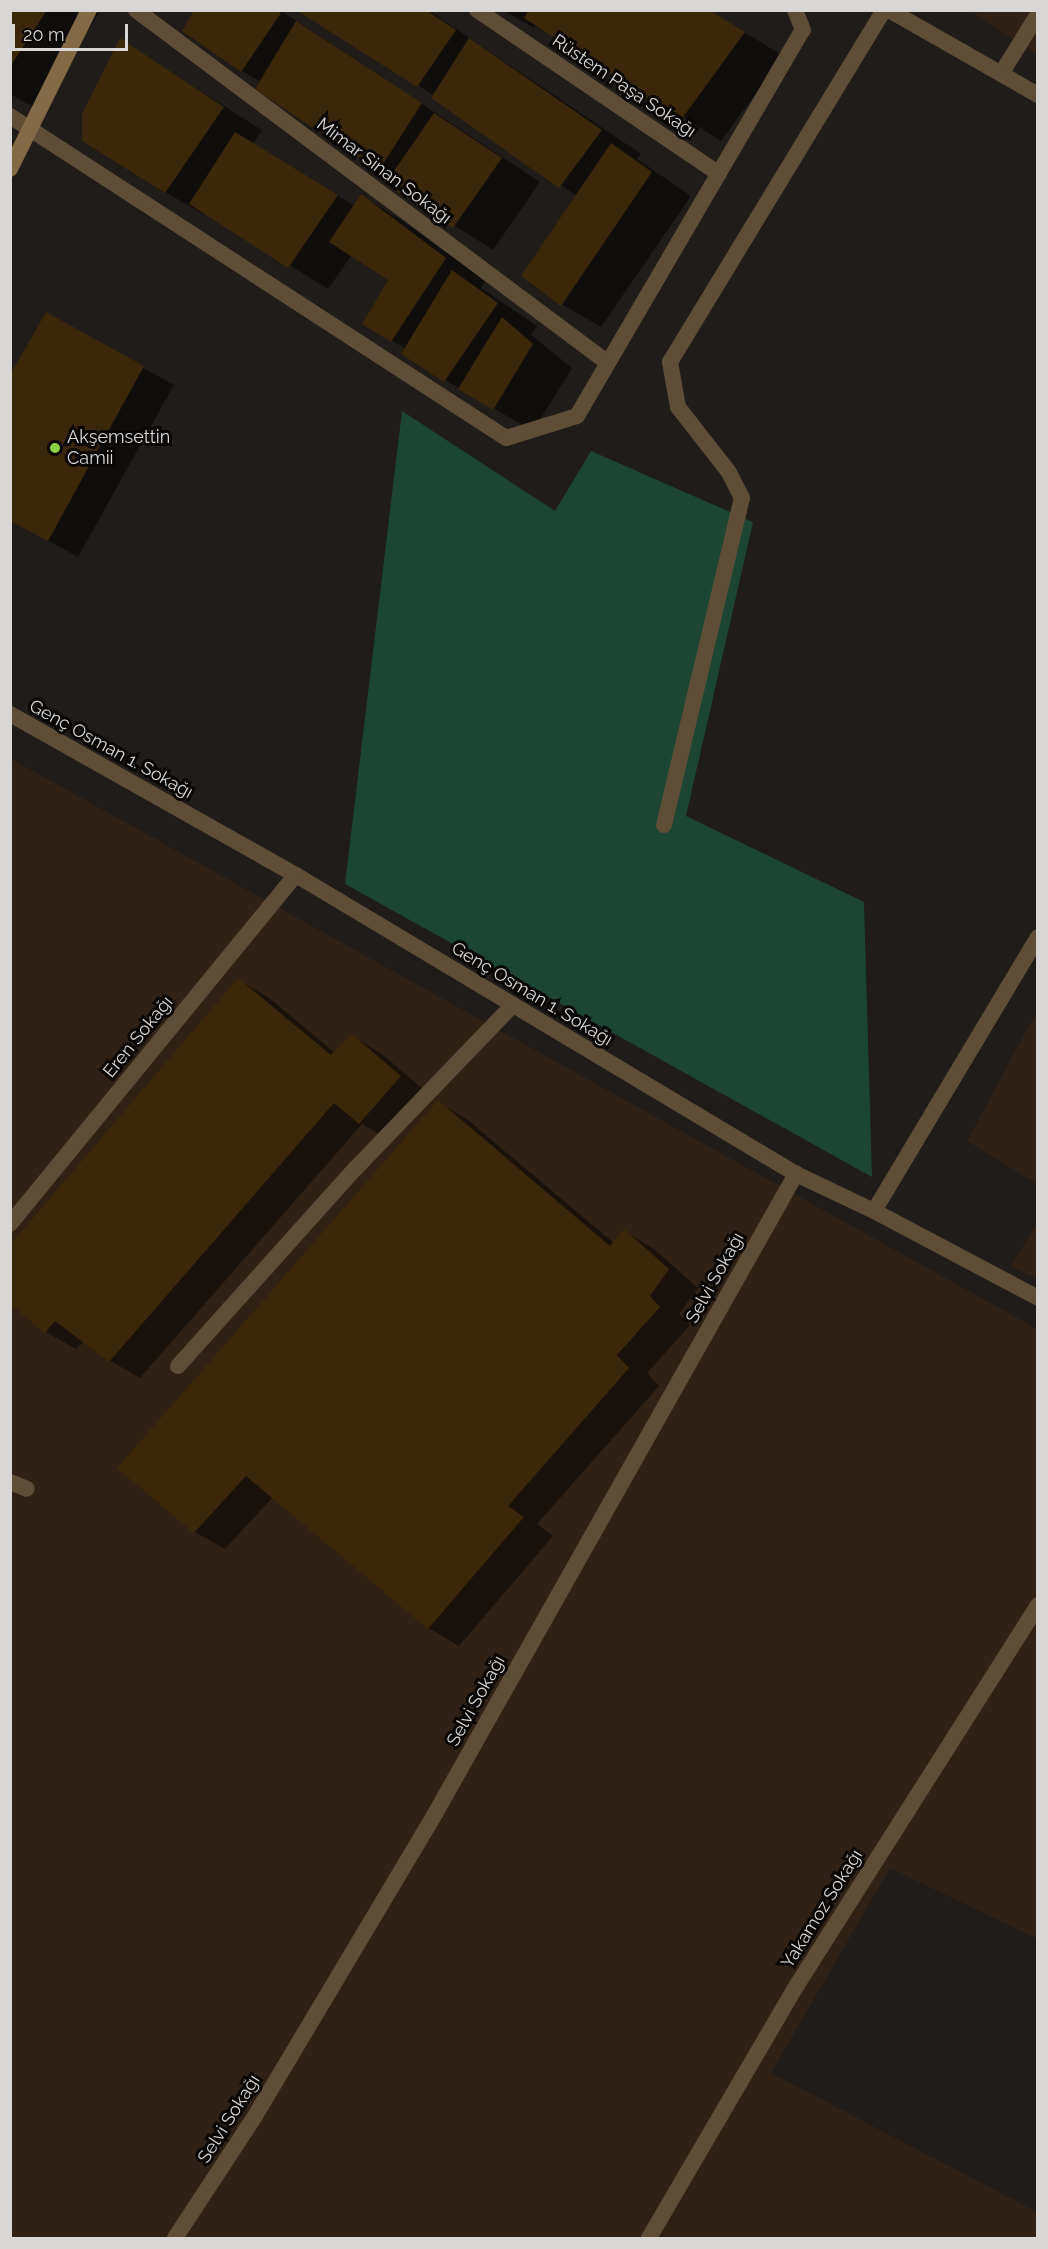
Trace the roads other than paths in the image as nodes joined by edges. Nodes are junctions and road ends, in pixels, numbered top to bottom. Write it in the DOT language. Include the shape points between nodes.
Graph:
graph roads {
  1 [pos="89,10"];
  2 [pos="136,10"];
  3 [pos="477,10"];
  4 [pos="795,10"];
  5 [pos="884,10"];
  6 [pos="889,10"];
  7 [pos="1038,14"];
  8 [pos="1000,74"];
  9 [pos="1038,95"];
  10 [pos="10,116"];
  11 [pos="30,129"];
  12 [pos="10,169"];
  13 [pos="719,174"];
  14 [pos="608,363"];
  15 [pos="10,714"];
  16 [pos="664,825"];
  17 [pos="296,875"];
  18 [pos="1038,937"];
  19 [pos="513,1005"];
  20 [pos="796,1174"];
  21 [pos="874,1211"];
  22 [pos="10,1224"];
  23 [pos="1038,1298"];
  24 [pos="178,1366"];
  25 [pos="10,1482"];
  26 [pos="27,1489"];
  27 [pos="1038,1605"];
  28 [pos="175,2238"];
  29 [pos="649,2238"];
  1 -- 11 [label="main road"];
  2 -- 14 [label="street, Mimar Sinan Sokağı"];
  3 -- 13 [label="street, Rüstem Paşa Sokağı"];
  4 -- 13 [label="street" via="803,30"];
  5 -- 16 [label="street" via="670,362 678,407 728,471 742,498"];
  6 -- 8 [label="street"];
  7 -- 8 [label="street"];
  8 -- 9 [label="street"];
  10 -- 11 [label="street"];
  11 -- 12 [label="main road"];
  11 -- 14 [label="street" via="507,438 577,416"];
  13 -- 14 [label="street"];
  15 -- 17 [label="street, Genç Osman 1. Sokağı"];
  17 -- 19 [label="street, Genç Osman 1. Sokağı"];
  17 -- 22 [label="street, Eren Sokağı"];
  18 -- 21 [label="street"];
  19 -- 20 [label="street, Genç Osman 1. Sokağı"];
  19 -- 24 [label="street" via="355,1169"];
  20 -- 21 [label="street, Genç Osman 1. Sokağı"];
  20 -- 28 [label="street, Selvi Sokağı" via="436,1812 255,2116"];
  21 -- 23 [label="street, Genç Osman 1. Sokağı"];
  25 -- 26 [label="street"];
  27 -- 29 [label="street, Yakamoz Sokağı" via="797,1985"];
}
